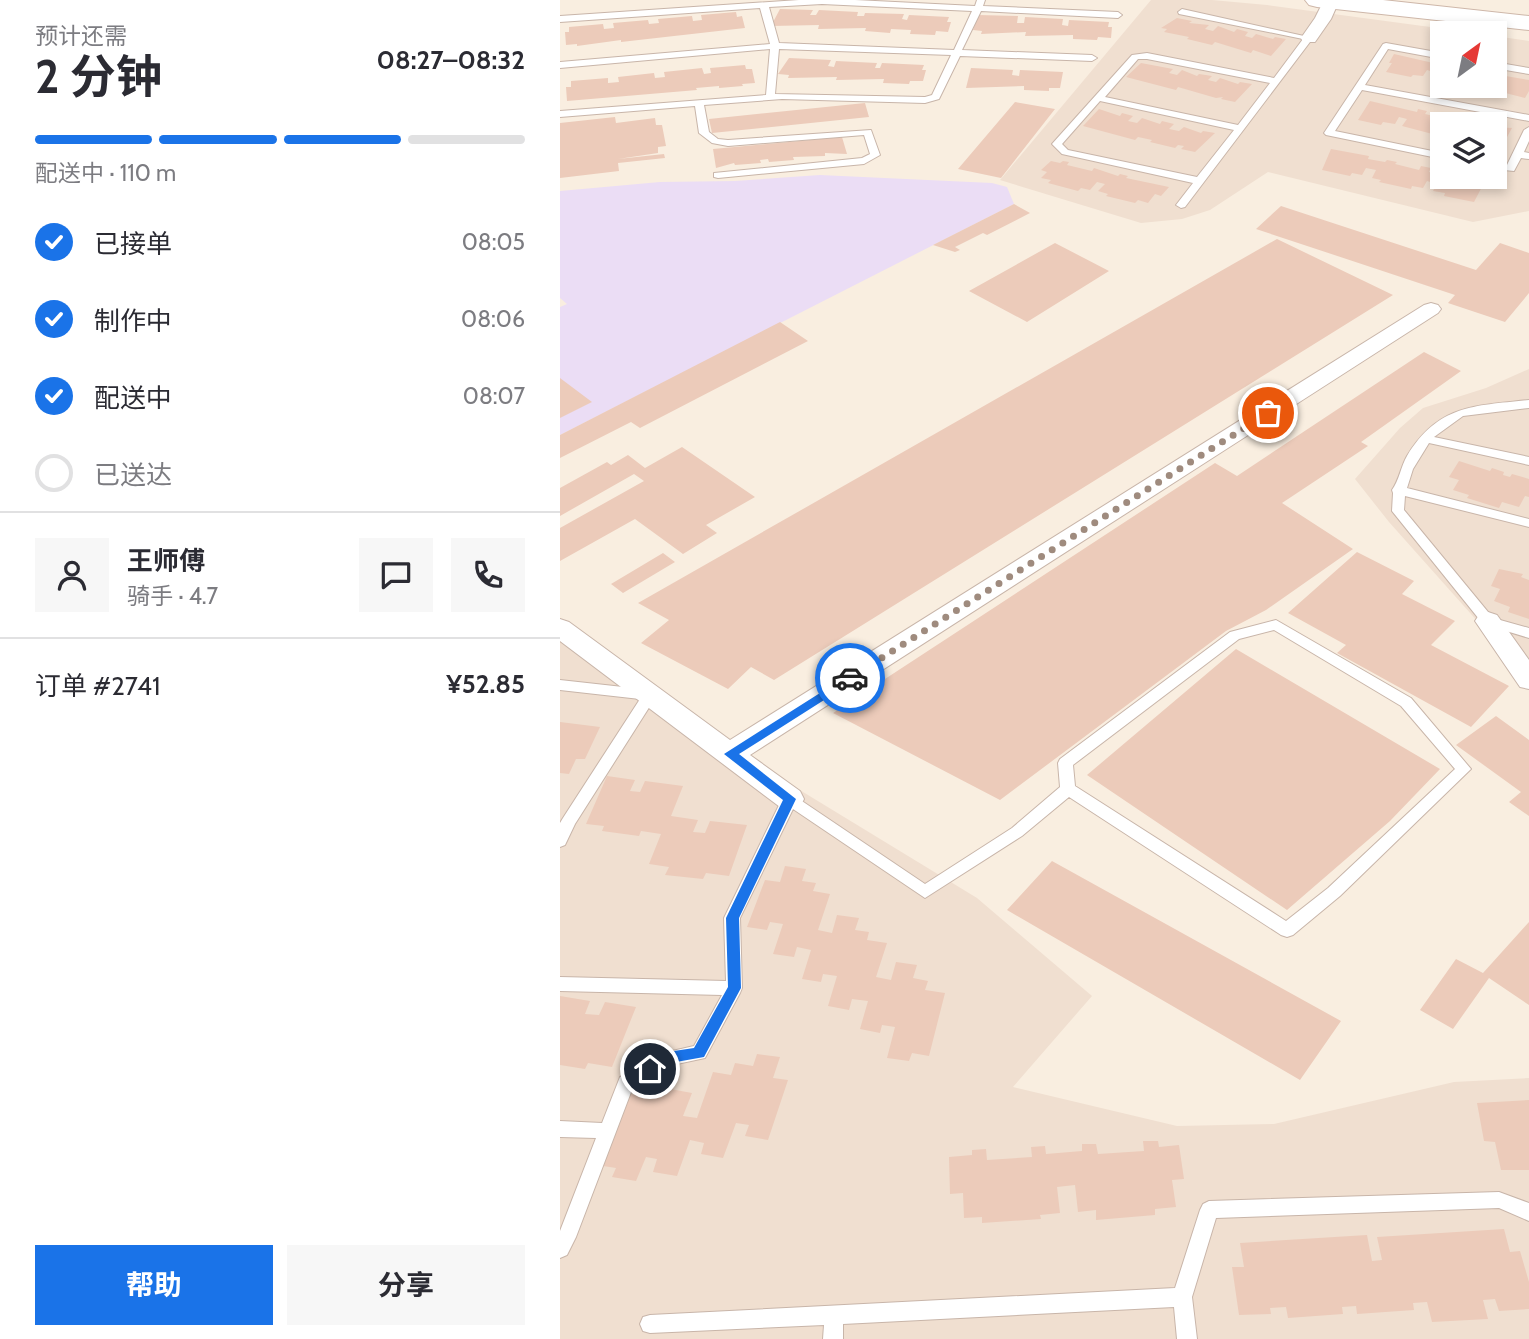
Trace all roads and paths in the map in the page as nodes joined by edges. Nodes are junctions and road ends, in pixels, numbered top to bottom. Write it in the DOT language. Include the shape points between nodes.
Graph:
graph roads {
  1 [pos="1496,0"];
  2 [pos="1324,1"];
  3 [pos="979,4"];
  4 [pos="1529,4"];
  5 [pos="764,5"];
  6 [pos="1182,12"];
  7 [pos="1118,15"];
  8 [pos="560,19"];
  9 [pos="1529,23"];
  10 [pos="1309,38"];
  11 [pos="775,46"];
  12 [pos="956,53"];
  13 [pos="1430,53"];
  14 [pos="1092,58"];
  15 [pos="560,65"];
  16 [pos="1507,67"];
  17 [pos="1529,71"];
  18 [pos="1276,81"];
  19 [pos="1359,87"];
  20 [pos="770,97"];
  21 [pos="1098,98"];
  22 [pos="699,101"];
  23 [pos="560,114"];
  24 [pos="1529,118"];
  25 [pos="1240,128"];
  26 [pos="1529,130"];
  27 [pos="1430,154"];
  28 [pos="1518,154"];
  29 [pos="1529,156"];
  30 [pos="1507,168"];
  31 [pos="718,175"];
  32 [pos="1200,181"];
  33 [pos="1181,205"];
  34 [pos="1431,309"];
  35 [pos="1529,404"];
  36 [pos="1426,439"];
  37 [pos="1529,461"];
  38 [pos="1398,490"];
  39 [pos="1529,523"];
  40 [pos="1488,621"];
  41 [pos="560,628"];
  42 [pos="1529,633"];
  43 [pos="1529,680"];
  44 [pos="560,685"];
  45 [pos="650,695"];
  46 [pos="730,754"];
  47 [pos="1068,789"];
  48 [pos="790,799"];
  49 [pos="564,821"];
  50 [pos="560,841"];
  51 [pos="560,984"];
  52 [pos="734,988"];
  53 [pos="560,1129"];
  54 [pos="608,1131"];
  55 [pos="1529,1212"];
  56 [pos="560,1249"];
  57 [pos="1182,1297"];
  58 [pos="834,1315"];
  59 [pos="650,1324"];
  60 [pos="833,1339"];
  61 [pos="1187,1339"];
  1 -- 4 [label="main road"];
  2 -- 9 [label="main road"];
  2 -- 10 [label="street" via="1324,19"];
  3 -- 5 [label="lane" via="822,1"];
  3 -- 7 [label="lane"];
  3 -- 12 [label="lane"];
  5 -- 8 [label="lane"];
  5 -- 11 [label="lane"];
  6 -- 10 [label="lane"];
  10 -- 18 [label="lane"];
  11 -- 12 [label="lane"];
  11 -- 15 [label="lane"];
  11 -- 20 [label="lane"];
  12 -- 14 [label="lane"];
  12 -- 20 [label="lane" via="936,97 925,100"];
  13 -- 19 [label="lane" via="1386,46"];
  16 -- 17 [label="lane"];
  18 -- 21 [label="lane" via="1135,57"];
  18 -- 25 [label="lane"];
  19 -- 24 [label="lane"];
  19 -- 27 [label="lane" via="1329,133"];
  20 -- 22 [label="lane"];
  21 -- 25 [label="lane"];
  21 -- 32 [label="lane" via="1057,144 1065,152"];
  22 -- 23 [label="lane"];
  22 -- 31 [label="lane" via="704,133 715,141 868,132 875,155 864,161"];
  25 -- 32 [label="lane"];
  26 -- 28 [label="lane"];
  28 -- 29 [label="lane"];
  28 -- 30 [label="lane"];
  32 -- 33 [label="lane"];
  34 -- 46 [label="street"];
  35 -- 36 [label="lane" via="1455,415"];
  36 -- 37 [label="lane"];
  36 -- 38 [label="lane" via="1406,465"];
  38 -- 39 [label="lane"];
  38 -- 40 [label="lane" via="1398,511"];
  40 -- 42 [label="lane"];
  40 -- 43 [label="street"];
  41 -- 45 [label="street"];
  44 -- 45 [label="lane"];
  45 -- 46 [label="street"];
  45 -- 49 [label="lane"];
  46 -- 48 [label="street"];
  47 -- 47 [label="lane" via="1287,930 1334,892 1464,769 1406,702 1276,625 1235,635 1065,763"];
  47 -- 48 [label="lane" via="1017,832 925,892"];
  48 -- 52 [label="lane" via="732,918"];
  49 -- 50 [label="lane"];
  51 -- 52 [label="lane"];
  52 -- 54 [label="lane" via="699,1053 674,1057 626,1082"];
  53 -- 54 [label="lane"];
  54 -- 56 [label="lane"];
  55 -- 57 [label="lane" via="1499,1200 1209,1210"];
  57 -- 58 [label="lane"];
  57 -- 61 [label="lane"];
  58 -- 59 [label="lane"];
  58 -- 60 [label="lane"];
}
